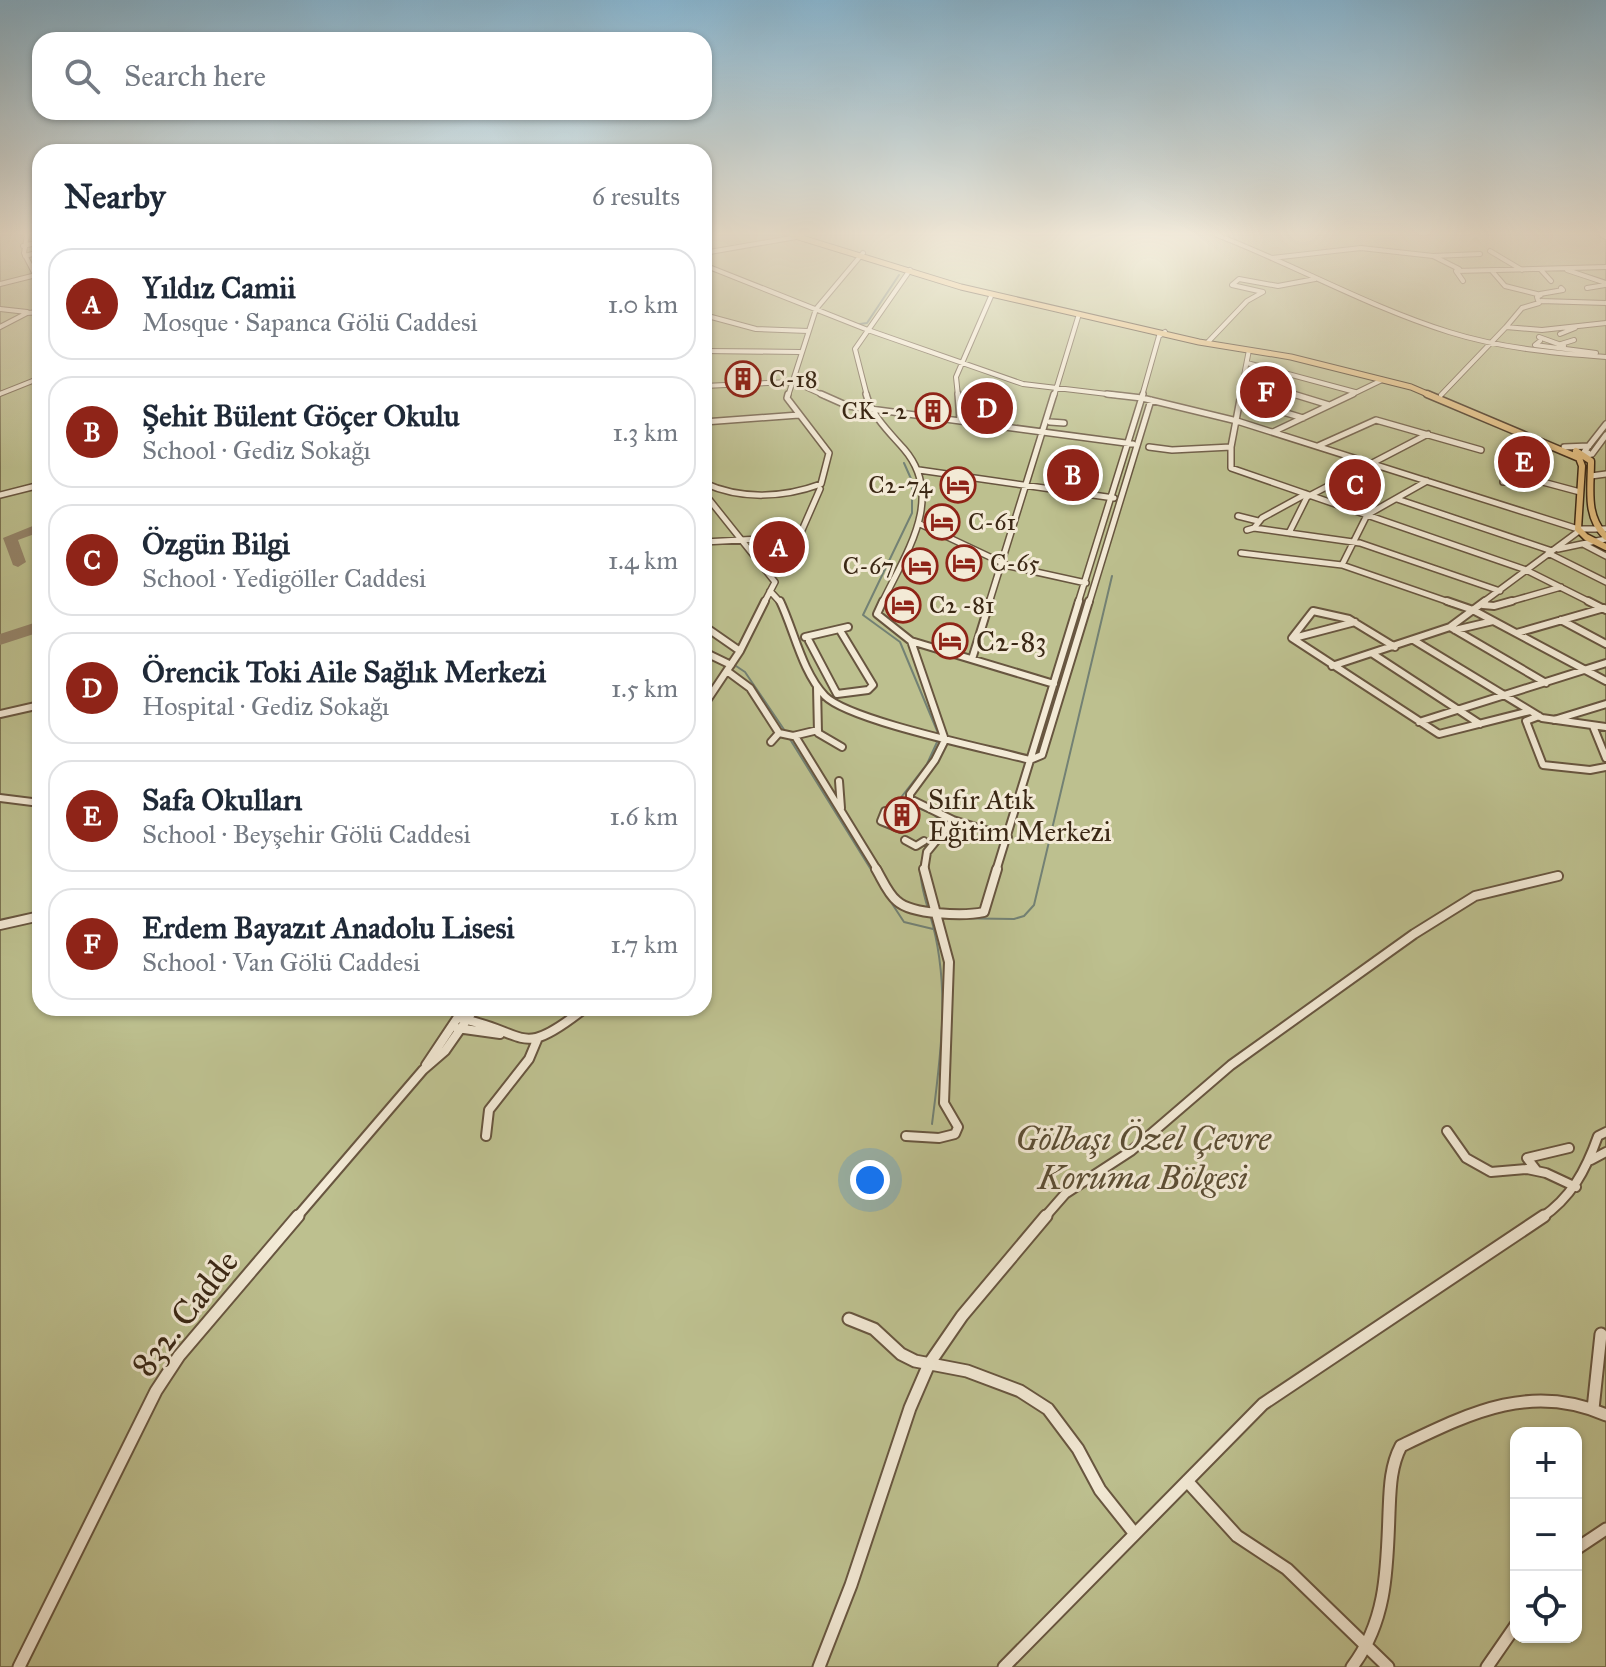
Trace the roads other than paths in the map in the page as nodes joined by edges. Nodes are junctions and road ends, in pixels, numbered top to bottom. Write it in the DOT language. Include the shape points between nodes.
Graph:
graph roads {
  1 [pos="25,313"];
  2 [pos="28,313"];
  3 [pos="815,313"];
  4 [pos="825,313"];
  5 [pos="880,313"];
  6 [pos="984,313"];
  7 [pos="1074,313"];
  8 [pos="1080,313"];
  9 [pos="1236,313"];
  10 [pos="1402,313"];
  11 [pos="1518,313"];
  12 [pos="1079,314"];
  13 [pos="712,317"];
  14 [pos="1606,323"];
  15 [pos="0,326"];
  16 [pos="1578,327"];
  17 [pos="1504,328"];
  18 [pos="868,330"];
  19 [pos="808,331"];
  20 [pos="1163,332"];
  21 [pos="1560,334"];
  22 [pos="1574,340"];
  23 [pos="1208,342"];
  24 [pos="1491,343"];
  25 [pos="1558,344"];
  26 [pos="1581,347"];
  27 [pos="1249,350"];
  28 [pos="712,351"];
  29 [pos="800,352"];
  30 [pos="1606,355"];
  31 [pos="962,363"];
  32 [pos="1247,363"];
  33 [pos="1244,379"];
  34 [pos="1382,380"];
  35 [pos="32,381"];
  36 [pos="793,382"];
  37 [pos="712,386"];
  38 [pos="1054,388"];
  39 [pos="1423,389"];
  40 [pos="1355,392"];
  41 [pos="0,394"];
  42 [pos="1438,396"];
  43 [pos="1142,398"];
  44 [pos="1240,399"];
  45 [pos="1151,400"];
  46 [pos="1329,405"];
  47 [pos="870,409"];
  48 [pos="799,415"];
  49 [pos="1303,418"];
  50 [pos="712,421"];
  51 [pos="960,421"];
  52 [pos="1237,421"];
  53 [pos="1050,422"];
  54 [pos="1064,423"];
  55 [pos="1606,424"];
  56 [pos="1040,432"];
  57 [pos="1273,432"];
  58 [pos="1428,434"];
  59 [pos="1595,438"];
  60 [pos="1605,438"];
  61 [pos="1130,444"];
  62 [pos="1138,444"];
  63 [pos="1318,446"];
  64 [pos="1589,446"];
  65 [pos="1149,447"];
  66 [pos="1231,447"];
  67 [pos="1564,447"];
  68 [pos="1481,450"];
  69 [pos="1584,456"];
  70 [pos="1372,463"];
  71 [pos="919,470"];
  72 [pos="1606,474"];
  73 [pos="1581,475"];
  74 [pos="1591,476"];
  75 [pos="1427,481"];
  76 [pos="1503,482"];
  77 [pos="1023,485"];
  78 [pos="32,487"];
  79 [pos="712,487"];
  80 [pos="820,489"];
  81 [pos="1580,492"];
  82 [pos="1308,494"];
  83 [pos="0,495"];
  84 [pos="1114,498"];
  85 [pos="1397,499"];
  86 [pos="712,502"];
  87 [pos="1367,515"];
  88 [pos="1238,516"];
  89 [pos="920,524"];
  90 [pos="1253,527"];
  91 [pos="1599,527"];
  92 [pos="1578,530"];
  93 [pos="1289,533"];
  94 [pos="742,541"];
  95 [pos="1594,541"];
  96 [pos="712,542"];
  97 [pos="1353,542"];
  98 [pos="1605,542"];
  99 [pos="1582,544"];
  100 [pos="1552,551"];
  101 [pos="1241,553"];
  102 [pos="1606,556"];
  103 [pos="1000,562"];
  104 [pos="1342,565"];
  105 [pos="1526,570"];
  106 [pos="1606,582"];
  107 [pos="1084,583"];
  108 [pos="1092,585"];
  109 [pos="1561,587"];
  110 [pos="770,591"];
  111 [pos="1500,591"];
  112 [pos="1483,605"];
  113 [pos="1605,608"];
  114 [pos="1473,610"];
  115 [pos="1561,620"];
  116 [pos="1493,621"];
  117 [pos="1355,622"];
  118 [pos="848,627"];
  119 [pos="1452,628"];
  120 [pos="712,632"];
  121 [pos="841,632"];
  122 [pos="1517,633"];
  123 [pos="1292,638"];
  124 [pos="799,639"];
  125 [pos="809,641"];
  126 [pos="911,641"];
  127 [pos="1415,641"];
  128 [pos="1606,644"];
  129 [pos="1395,647"];
  130 [pos="740,651"];
  131 [pos="1373,654"];
  132 [pos="712,657"];
  133 [pos="972,659"];
  134 [pos="1606,663"];
  135 [pos="822,666"];
  136 [pos="1332,666"];
  137 [pos="810,667"];
  138 [pos="729,668"];
  139 [pos="1583,670"];
  140 [pos="1606,681"];
  141 [pos="1546,683"];
  142 [pos="817,684"];
  143 [pos="1054,684"];
  144 [pos="712,693"];
  145 [pos="1505,696"];
  146 [pos="1606,704"];
  147 [pos="32,707"];
  148 [pos="1458,710"];
  149 [pos="1530,711"];
  150 [pos="0,714"];
  151 [pos="1539,716"];
  152 [pos="1552,721"];
  153 [pos="1419,722"];
  154 [pos="1480,724"];
  155 [pos="1593,726"];
  156 [pos="1606,727"];
  157 [pos="818,730"];
  158 [pos="787,735"];
  159 [pos="940,735"];
  160 [pos="771,742"];
  161 [pos="1603,743"];
  162 [pos="842,747"];
  163 [pos="1606,758"];
  164 [pos="1030,760"];
  165 [pos="1606,767"];
  166 [pos="839,781"];
  167 [pos="0,798"];
  168 [pos="32,802"];
  169 [pos="841,810"];
  170 [pos="885,811"];
  171 [pos="953,820"];
  172 [pos="901,829"];
  173 [pos="1008,837"];
  174 [pos="905,840"];
  175 [pos="924,841"];
  176 [pos="1558,876"];
  177 [pos="933,914"];
  178 [pos="32,918"];
  179 [pos="0,925"];
  180 [pos="461,1016"];
  181 [pos="470,1016"];
  182 [pos="574,1016"];
  183 [pos="468,1019"];
  184 [pos="457,1025"];
  185 [pos="510,1035"];
  186 [pos="537,1040"];
  187 [pos="1447,1131"];
  188 [pos="1606,1132"];
  189 [pos="486,1136"];
  190 [pos="906,1136"];
  191 [pos="1569,1148"];
  192 [pos="1606,1152"];
  193 [pos="1591,1160"];
  194 [pos="1537,1171"];
  195 [pos="1576,1187"];
  196 [pos="849,1319"];
  197 [pos="1601,1334"];
  198 [pos="929,1364"];
  199 [pos="1593,1409"];
  200 [pos="1606,1415"];
  201 [pos="1187,1481"];
  202 [pos="1606,1529"];
  203 [pos="1135,1534"];
  204 [pos="1582,1545"];
  205 [pos="1510,1634"];
  206 [pos="1369,1647"];
  207 [pos="19,1667"];
  208 [pos="819,1667"];
  209 [pos="1004,1667"];
  210 [pos="1352,1667"];
  211 [pos="1388,1667"];
  212 [pos="1487,1667"];
  1 -- 15 [label="street"];
  2 -- 15 [label="street"];
  3 -- 19 [label="street"];
  4 -- 18 [label="street"];
  5 -- 18 [label="street"];
  6 -- 31 [label="street"];
  7 -- 12 [label="main road"];
  8 -- 20 [label="main road"];
  9 -- 23 [label="street"];
  10 -- 24 [label="street"];
  11 -- 17 [label="street"];
  12 -- 20 [label="main road"];
  12 -- 38 [label="street"];
  13 -- 19 [label="street" via="756,329"];
  14 -- 16 [label="street"];
  16 -- 17 [label="street"];
  16 -- 21 [label="street"];
  17 -- 24 [label="street"];
  18 -- 31 [label="street"];
  18 -- 47 [label="street" via="855,349"];
  19 -- 29 [label="street"];
  20 -- 23 [label="main road"];
  20 -- 27 [label="main road"];
  20 -- 43 [label="street"];
  22 -- 25 [label="street"];
  23 -- 27 [label="main road"];
  24 -- 30 [label="street" via="1560,355"];
  24 -- 42 [label="street"];
  25 -- 26 [label="street"];
  25 -- 26 [label="street" via="1540,339 1535,345"];
  26 -- 30 [label="street"];
  27 -- 32 [label="street"];
  27 -- 34 [label="main road"];
  27 -- 39 [label="main road" via="1294,355"];
  28 -- 29 [label="street"];
  29 -- 36 [label="street"];
  31 -- 38 [label="street" via="1023,384"];
  31 -- 51 [label="street" via="956,378"];
  32 -- 33 [label="street"];
  32 -- 40 [label="street"];
  33 -- 44 [label="street"];
  33 -- 46 [label="street"];
  34 -- 39 [label="main road"];
  34 -- 40 [label="street"];
  35 -- 41 [label="street"];
  36 -- 37 [label="street"];
  36 -- 47 [label="street" via="833,402"];
  36 -- 48 [label="street" via="787,399"];
  38 -- 43 [label="street"];
  38 -- 56 [label="street"];
  39 -- 42 [label="main road"];
  40 -- 46 [label="street"];
  42 -- 67 [label="main road"];
  42 -- 69 [label="main road"];
  43 -- 45 [label="street"];
  43 -- 61 [label="street"];
  44 -- 49 [label="street"];
  44 -- 52 [label="street"];
  45 -- 52 [label="street"];
  45 -- 62 [label="street"];
  46 -- 49 [label="street"];
  47 -- 51 [label="street"];
  47 -- 71 [label="street"];
  48 -- 50 [label="street"];
  48 -- 79 [label="street" via="829,453 821,485 788,493"];
  49 -- 57 [label="street"];
  51 -- 56 [label="street"];
  52 -- 57 [label="street"];
  52 -- 66 [label="street"];
  53 -- 54 [label="street"];
  55 -- 59 [label="street"];
  56 -- 61 [label="street"];
  56 -- 77 [label="street"];
  57 -- 63 [label="street"];
  58 -- 63 [label="street" via="1376,420"];
  58 -- 68 [label="street"];
  58 -- 70 [label="street"];
  59 -- 60 [label="street"];
  59 -- 64 [label="street"];
  60 -- 69 [label="street"];
  61 -- 62 [label="street"];
  61 -- 84 [label="street"];
  62 -- 108 [label="street"];
  63 -- 70 [label="street"];
  64 -- 67 [label="street"];
  64 -- 69 [label="street"];
  65 -- 66 [label="street"];
  66 -- 82 [label="street" via="1229,465 1236,471"];
  67 -- 69 [label="main road"];
  69 -- 73 [label="main road"];
  69 -- 74 [label="main road" via="1591,461"];
  70 -- 75 [label="street"];
  70 -- 82 [label="street"];
  71 -- 77 [label="street"];
  71 -- 89 [label="street"];
  72 -- 74 [label="street"];
  73 -- 74 [label="main road"];
  73 -- 81 [label="main road"];
  74 -- 91 [label="main road" via="1589,511"];
  75 -- 85 [label="street"];
  75 -- 92 [label="street"];
  76 -- 81 [label="street" via="1539,481"];
  77 -- 84 [label="street"];
  77 -- 103 [label="street"];
  78 -- 83 [label="street"];
  80 -- 94 [label="street" via="800,536"];
  81 -- 92 [label="main road"];
  82 -- 87 [label="street"];
  82 -- 90 [label="street"];
  82 -- 93 [label="street"];
  84 -- 107 [label="street"];
  85 -- 87 [label="street"];
  85 -- 100 [label="street"];
  86 -- 94 [label="street"];
  87 -- 97 [label="street"];
  87 -- 105 [label="street"];
  88 -- 90 [label="street"];
  89 -- 103 [label="street"];
  89 -- 126 [label="street" via="877,614"];
  90 -- 93 [label="street"];
  91 -- 92 [label="street"];
  91 -- 98 [label="main road"];
  92 -- 95 [label="main road"];
  92 -- 100 [label="street"];
  93 -- 97 [label="street"];
  94 -- 96 [label="street"];
  94 -- 110 [label="street" via="775,582"];
  95 -- 98 [label="main road"];
  95 -- 99 [label="street"];
  97 -- 104 [label="street"];
  97 -- 111 [label="street"];
  99 -- 100 [label="street"];
  99 -- 102 [label="street"];
  100 -- 105 [label="street"];
  100 -- 106 [label="street"];
  101 -- 104 [label="street"];
  103 -- 107 [label="street"];
  103 -- 133 [label="street"];
  104 -- 114 [label="street"];
  105 -- 109 [label="street"];
  105 -- 111 [label="street"];
  107 -- 108 [label="street"];
  107 -- 143 [label="street"];
  108 -- 164 [label="street" via="1042,755"];
  109 -- 112 [label="street"];
  109 -- 113 [label="street"];
  110 -- 124 [label="street" via="779,598"];
  110 -- 130 [label="street"];
  111 -- 112 [label="street"];
  112 -- 114 [label="street"];
  113 -- 115 [label="street"];
  114 -- 116 [label="street"];
  114 -- 119 [label="street"];
  115 -- 122 [label="street"];
  115 -- 128 [label="street"];
  116 -- 119 [label="street"];
  116 -- 122 [label="street"];
  117 -- 123 [label="street"];
  117 -- 123 [label="street" via="1311,611"];
  117 -- 129 [label="street"];
  118 -- 124 [label="street"];
  119 -- 127 [label="street"];
  119 -- 141 [label="street"];
  120 -- 130 [label="street"];
  121 -- 135 [label="street" via="872,687 838,694"];
  122 -- 139 [label="street"];
  123 -- 136 [label="street"];
  124 -- 137 [label="street"];
  125 -- 135 [label="street"];
  126 -- 133 [label="street"];
  126 -- 159 [label="street"];
  127 -- 129 [label="street"];
  127 -- 145 [label="street"];
  129 -- 131 [label="street"];
  130 -- 138 [label="street"];
  131 -- 136 [label="street"];
  131 -- 148 [label="street"];
  132 -- 138 [label="street"];
  133 -- 143 [label="street"];
  134 -- 139 [label="street"];
  135 -- 137 [label="street"];
  136 -- 153 [label="street"];
  137 -- 142 [label="street"];
  138 -- 144 [label="street"];
  138 -- 158 [label="street"];
  139 -- 140 [label="street"];
  139 -- 141 [label="street"];
  141 -- 145 [label="street"];
  142 -- 157 [label="street"];
  142 -- 159 [label="street" via="837,704"];
  143 -- 164 [label="street"];
  145 -- 148 [label="street"];
  145 -- 149 [label="street"];
  146 -- 152 [label="street"];
  147 -- 150 [label="street"];
  148 -- 153 [label="street"];
  148 -- 154 [label="street"];
  149 -- 151 [label="street"];
  149 -- 154 [label="street"];
  151 -- 152 [label="street"];
  151 -- 165 [label="street" via="1526,721 1543,765"];
  152 -- 155 [label="street"];
  153 -- 154 [label="street" via="1439,734"];
  155 -- 156 [label="street"];
  155 -- 161 [label="street"];
  157 -- 158 [label="street"];
  157 -- 162 [label="street"];
  158 -- 160 [label="street"];
  158 -- 169 [label="street"];
  159 -- 164 [label="street"];
  159 -- 171 [label="street" via="935,760 909,796"];
  161 -- 163 [label="street"];
  164 -- 173 [label="street"];
  166 -- 169 [label="street"];
  167 -- 168 [label="street"];
  169 -- 177 [label="street" via="896,901"];
  170 -- 172 [label="street" via="881,821"];
  171 -- 173 [label="street"];
  171 -- 177 [label="street" via="924,858"];
  173 -- 177 [label="street" via="984,912"];
  174 -- 175 [label="street" via="916,846"];
  176 -- 198 [label="street" via="1475,896 1231,1065 1131,1151 1065,1194 962,1316"];
  177 -- 190 [label="street" via="950,970 944,1103 958,1127 945,1138"];
  178 -- 179 [label="street"];
  180 -- 184 [label="street, 832. Cadde"];
  181 -- 183 [label="street, 832. Cadde"];
  182 -- 186 [label="street"];
  183 -- 184 [label="street, 832. Cadde"];
  183 -- 185 [label="street"];
  184 -- 185 [label="street"];
  184 -- 207 [label="street, 832. Cadde" via="445,1051 423,1070 173,1364"];
  185 -- 186 [label="street"];
  186 -- 189 [label="street" via="488,1112"];
  187 -- 194 [label="street" via="1466,1158 1491,1172"];
  188 -- 193 [label="street" via="1598,1136"];
  191 -- 194 [label="street" via="1527,1158"];
  192 -- 193 [label="street"];
  193 -- 195 [label="street"];
  194 -- 195 [label="street"];
  195 -- 201 [label="street" via="1521,1234 1263,1404"];
  196 -- 198 [label="street" via="874,1329 901,1354"];
  197 -- 199 [label="street"];
  198 -- 203 [label="street" via="967,1371 1020,1391 1048,1409"];
  198 -- 208 [label="street"];
  199 -- 200 [label="street"];
  199 -- 206 [label="street" via="1532,1399 1401,1446 1392,1465 1386,1576"];
  201 -- 203 [label="street"];
  201 -- 206 [label="street" via="1237,1536 1287,1569"];
  202 -- 204 [label="street"];
  203 -- 209 [label="street"];
  205 -- 212 [label="street"];
  206 -- 210 [label="street"];
  206 -- 211 [label="street"];
}
